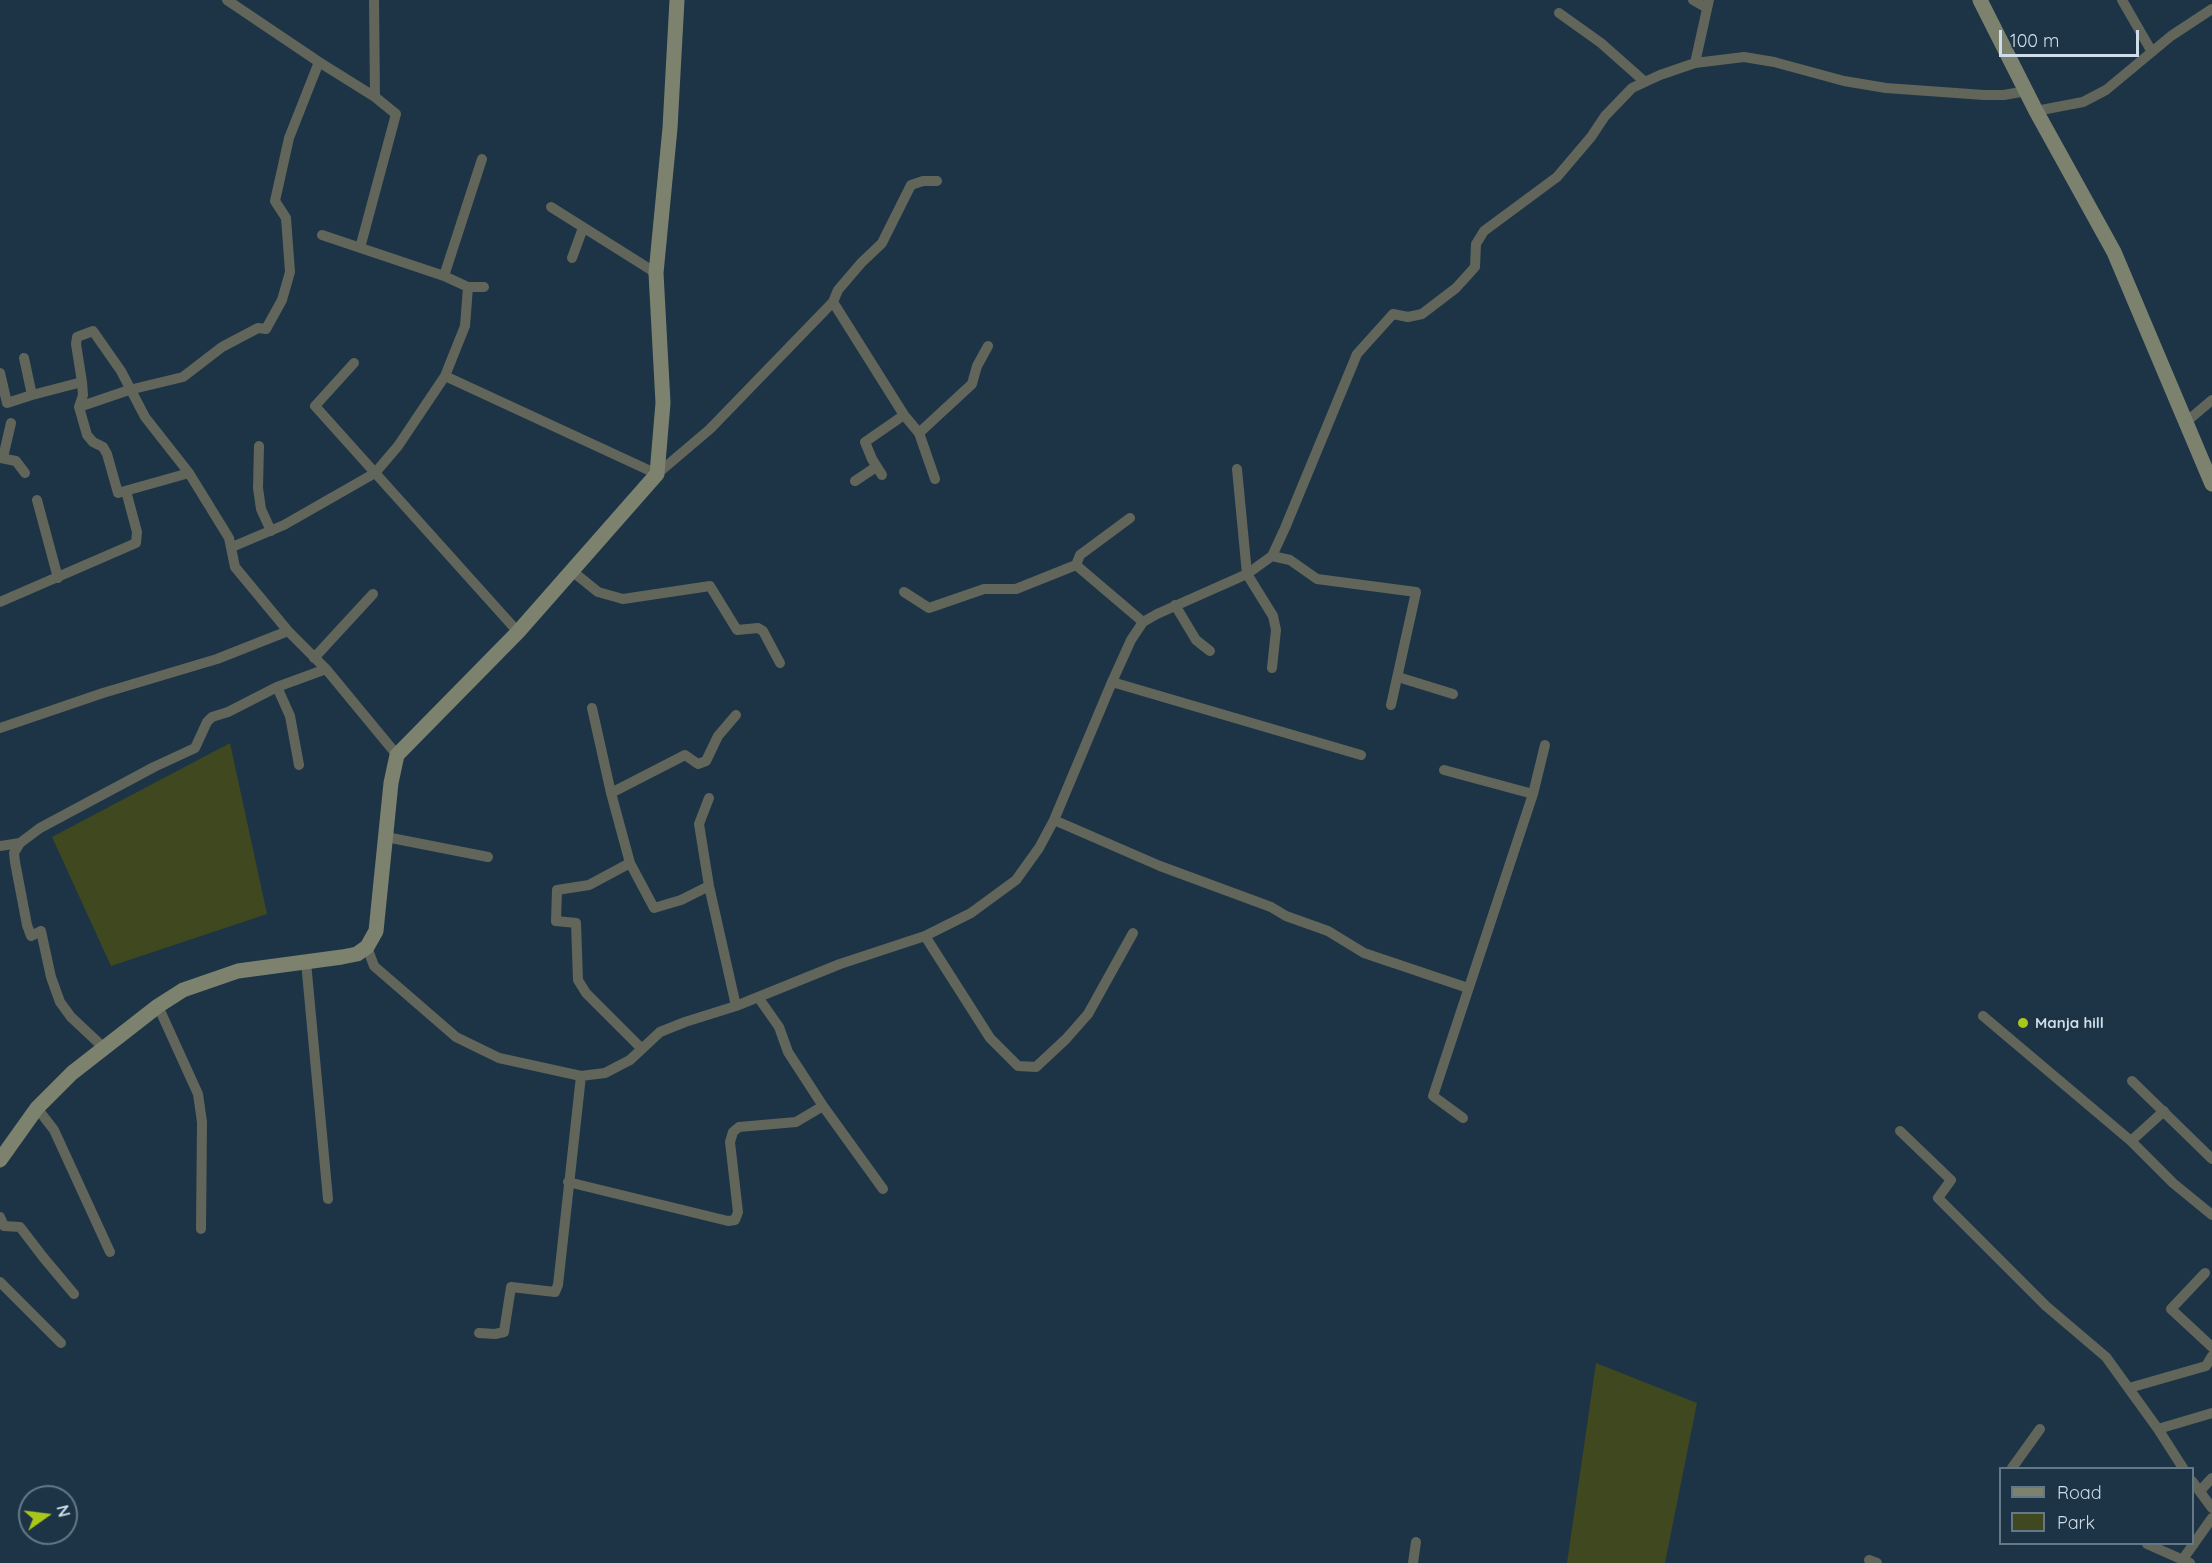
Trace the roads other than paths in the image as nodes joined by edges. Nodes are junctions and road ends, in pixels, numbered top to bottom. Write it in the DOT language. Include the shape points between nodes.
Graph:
graph roads {
  1 [pos="227,0"];
  2 [pos="374,0"];
  3 [pos="677,0"];
  4 [pos="1694,0"];
  5 [pos="1980,0"];
  6 [pos="2122,0"];
  7 [pos="1708,4"];
  8 [pos="2212,9"];
  9 [pos="1559,13"];
  10 [pos="2152,52"];
  11 [pos="319,62"];
  12 [pos="1695,63"];
  13 [pos="1645,82"];
  14 [pos="2026,91"];
  15 [pos="375,97"];
  16 [pos="2036,111"];
  17 [pos="482,159"];
  18 [pos="937,181"];
  19 [pos="551,207"];
  20 [pos="583,228"];
  21 [pos="322,235"];
  22 [pos="360,248"];
  23 [pos="572,258"];
  24 [pos="656,273"];
  25 [pos="444,276"];
  26 [pos="468,287"];
  27 [pos="484,287"];
  28 [pos="833,302"];
  29 [pos="988,346"];
  30 [pos="24,358"];
  31 [pos="354,363"];
  32 [pos="0,373"];
  33 [pos="445,376"];
  34 [pos="82,382"];
  35 [pos="1,385"];
  36 [pos="131,390"];
  37 [pos="32,394"];
  38 [pos="2212,400"];
  39 [pos="3,405"];
  40 [pos="79,407"];
  41 [pos="904,415"];
  42 [pos="2186,422"];
  43 [pos="11,423"];
  44 [pos="919,433"];
  45 [pos="260,446"];
  46 [pos="0,457"];
  47 [pos="1237,469"];
  48 [pos="25,473"];
  49 [pos="189,473"];
  50 [pos="375,473"];
  51 [pos="657,474"];
  52 [pos="934,479"];
  53 [pos="855,481"];
  54 [pos="2212,484"];
  55 [pos="126,491"];
  56 [pos="37,500"];
  57 [pos="1130,518"];
  58 [pos="271,531"];
  59 [pos="232,547"];
  60 [pos="1272,556"];
  61 [pos="1076,564"];
  62 [pos="572,570"];
  63 [pos="1246,574"];
  64 [pos="57,578"];
  65 [pos="904,592"];
  66 [pos="374,594"];
  67 [pos="0,602"];
  68 [pos="1175,605"];
  69 [pos="1143,622"];
  70 [pos="288,631"];
  71 [pos="518,632"];
  72 [pos="1210,651"];
  73 [pos="314,658"];
  74 [pos="780,663"];
  75 [pos="1272,668"];
  76 [pos="326,669"];
  77 [pos="1398,677"];
  78 [pos="1112,682"];
  79 [pos="277,687"];
  80 [pos="1453,694"];
  81 [pos="1391,705"];
  82 [pos="592,708"];
  83 [pos="736,715"];
  84 [pos="0,728"];
  85 [pos="1545,745"];
  86 [pos="397,755"];
  87 [pos="1361,755"];
  88 [pos="299,765"];
  89 [pos="1444,770"];
  90 [pos="610,793"];
  91 [pos="1533,794"];
  92 [pos="709,798"];
  93 [pos="1054,820"];
  94 [pos="386,837"];
  95 [pos="20,843"];
  96 [pos="0,846"];
  97 [pos="489,857"];
  98 [pos="630,863"];
  99 [pos="709,886"];
  100 [pos="1133,933"];
  101 [pos="925,936"];
  102 [pos="367,947"];
  103 [pos="306,962"];
  104 [pos="1468,988"];
  105 [pos="758,997"];
  106 [pos="158,1006"];
  107 [pos="736,1006"];
  108 [pos="1983,1016"];
  109 [pos="104,1048"];
  110 [pos="641,1048"];
  111 [pos="581,1076"];
  112 [pos="2132,1081"];
  113 [pos="823,1106"];
  114 [pos="37,1108"];
  115 [pos="2164,1111"];
  116 [pos="1463,1119"];
  117 [pos="1900,1131"];
  118 [pos="2131,1142"];
  119 [pos="2212,1159"];
  120 [pos="0,1160"];
  121 [pos="568,1182"];
  122 [pos="883,1189"];
  123 [pos="328,1199"];
  124 [pos="2212,1215"];
  125 [pos="1,1225"];
  126 [pos="201,1229"];
  127 [pos="110,1252"];
  128 [pos="2205,1272"];
  129 [pos="0,1282"];
  130 [pos="74,1294"];
  131 [pos="479,1333"];
  132 [pos="62,1343"];
  133 [pos="2212,1347"];
  134 [pos="2212,1356"];
  135 [pos="2128,1388"];
  136 [pos="2212,1413"];
  137 [pos="2040,1429"];
  138 [pos="2158,1429"];
  139 [pos="2013,1467"];
  140 [pos="2182,1467"];
  141 [pos="2212,1478"];
  142 [pos="2196,1486"];
  143 [pos="2212,1508"];
  144 [pos="2212,1518"];
  145 [pos="1416,1542"];
  146 [pos="2149,1545"];
  147 [pos="2186,1561"];
  148 [pos="1413,1563"];
  1 -- 11 [label="street"];
  2 -- 15 [label="street"];
  3 -- 24 [label="street"];
  4 -- 7 [label="street"];
  5 -- 14 [label="street"];
  6 -- 10 [label="street"];
  7 -- 12 [label="street"];
  8 -- 10 [label="street"];
  9 -- 13 [label="street"];
  10 -- 16 [label="street" via="2106,90 2083,102"];
  11 -- 15 [label="street"];
  11 -- 36 [label="street" via="289,138 275,201 286,218 290,272 272,320 266,329 258,328 222,347 183,377"];
  12 -- 13 [label="street"];
  12 -- 14 [label="street" via="1754,58 1886,88 1984,95"];
  13 -- 60 [label="street" via="1632,88 1605,116 1557,177 1484,231 1476,244 1475,267 1456,288 1422,315 1393,314 1357,354"];
  14 -- 16 [label="street"];
  15 -- 22 [label="street" via="396,114"];
  16 -- 42 [label="street" via="2114,252"];
  17 -- 25 [label="street"];
  18 -- 28 [label="street" via="911,186 882,243 838,290"];
  19 -- 20 [label="street"];
  20 -- 23 [label="street"];
  20 -- 24 [label="street"];
  21 -- 22 [label="street"];
  22 -- 25 [label="street"];
  24 -- 51 [label="street" via="663,403"];
  25 -- 26 [label="street"];
  26 -- 27 [label="street"];
  26 -- 33 [label="street" via="465,326"];
  28 -- 41 [label="street"];
  28 -- 51 [label="street" via="710,429"];
  29 -- 44 [label="street" via="972,384"];
  30 -- 37 [label="street"];
  31 -- 50 [label="street" via="315,406"];
  32 -- 35 [label="street"];
  33 -- 50 [label="street"];
  33 -- 51 [label="street"];
  34 -- 36 [label="street" via="77,337 93,331"];
  34 -- 37 [label="street"];
  34 -- 40 [label="street"];
  35 -- 39 [label="street"];
  36 -- 40 [label="street"];
  36 -- 49 [label="street" via="145,417"];
  37 -- 39 [label="street"];
  38 -- 42 [label="street"];
  40 -- 55 [label="street" via="87,435 107,454 118,493"];
  41 -- 44 [label="street"];
  41 -- 53 [label="street" via="865,442 879,471"];
  42 -- 54 [label="street"];
  43 -- 46 [label="street"];
  44 -- 52 [label="street"];
  45 -- 58 [label="street" via="258,488 261,509"];
  46 -- 48 [label="street" via="16,461"];
  47 -- 63 [label="street"];
  49 -- 55 [label="street"];
  49 -- 59 [label="street"];
  50 -- 58 [label="street"];
  50 -- 71 [label="street"];
  51 -- 62 [label="street"];
  55 -- 64 [label="street" via="137,532 136,543"];
  56 -- 64 [label="street"];
  57 -- 61 [label="street" via="1080,555"];
  58 -- 59 [label="street"];
  59 -- 70 [label="street" via="235,567"];
  60 -- 63 [label="street"];
  60 -- 77 [label="street" via="1290,560 1317,579 1416,592"];
  61 -- 65 [label="street" via="1016,589 984,589 929,608"];
  61 -- 69 [label="street"];
  62 -- 71 [label="street"];
  62 -- 74 [label="street" via="598,592 622,599 710,586 737,630 758,628"];
  63 -- 68 [label="street"];
  63 -- 75 [label="street" via="1273,616 1276,630"];
  64 -- 67 [label="street"];
  66 -- 73 [label="street"];
  68 -- 69 [label="street"];
  68 -- 72 [label="street" via="1196,640"];
  69 -- 78 [label="street"];
  70 -- 73 [label="street"];
  70 -- 84 [label="street" via="217,659"];
  71 -- 86 [label="street"];
  73 -- 76 [label="street"];
  76 -- 79 [label="street"];
  76 -- 86 [label="street"];
  77 -- 80 [label="street"];
  77 -- 81 [label="street"];
  78 -- 87 [label="street"];
  78 -- 93 [label="street"];
  79 -- 88 [label="street" via="290,716"];
  79 -- 95 [label="street" via="212,717 195,748 40,828"];
  82 -- 90 [label="street"];
  83 -- 90 [label="street" via="718,736 706,761 698,764 685,755"];
  85 -- 91 [label="street"];
  86 -- 94 [label="street"];
  89 -- 91 [label="street"];
  90 -- 98 [label="street"];
  91 -- 104 [label="street"];
  92 -- 99 [label="street" via="699,824"];
  93 -- 101 [label="street" via="1016,879 971,913"];
  93 -- 104 [label="street" via="1160,866 1328,930 1364,953"];
  94 -- 97 [label="street"];
  94 -- 102 [label="street" via="376,931"];
  95 -- 96 [label="street"];
  95 -- 109 [label="street" via="14,853 31,936 41,931 60,1002"];
  98 -- 99 [label="street" via="654,909"];
  98 -- 110 [label="street" via="589,885 557,890 556,921 576,923 578,980"];
  99 -- 107 [label="street"];
  100 -- 101 [label="street" via="1088,1014 1035,1067 1018,1066 990,1038"];
  101 -- 105 [label="street"];
  102 -- 103 [label="street" via="357,954"];
  102 -- 111 [label="street" via="374,966 456,1037 499,1058"];
  103 -- 106 [label="street" via="238,971 183,990"];
  103 -- 123 [label="street"];
  104 -- 116 [label="street" via="1433,1096"];
  105 -- 107 [label="street"];
  105 -- 113 [label="street"];
  106 -- 109 [label="street"];
  106 -- 126 [label="street" via="198,1094 202,1122"];
  107 -- 110 [label="street" via="660,1032"];
  108 -- 118 [label="street"];
  109 -- 114 [label="street"];
  110 -- 111 [label="street" via="630,1060 605,1073"];
  111 -- 121 [label="street"];
  112 -- 115 [label="street"];
  113 -- 121 [label="street" via="796,1122 739,1127 733,1132 730,1142 738,1212 735,1220"];
  113 -- 122 [label="street"];
  114 -- 120 [label="street"];
  114 -- 127 [label="street" via="54,1130"];
  115 -- 118 [label="street"];
  115 -- 119 [label="street"];
  117 -- 135 [label="street" via="1952,1180 1938,1198 2046,1306 2106,1357"];
  118 -- 124 [label="street"];
  121 -- 131 [label="street" via="555,1292 512,1287 504,1332"];
  125 -- 130 [label="street" via="20,1227"];
  128 -- 133 [label="street" via="2170,1309"];
  129 -- 132 [label="street"];
  134 -- 135 [label="street" via="2206,1366"];
  135 -- 138 [label="street"];
  136 -- 138 [label="street"];
  137 -- 139 [label="street"];
  138 -- 140 [label="street"];
  141 -- 142 [label="street"];
  142 -- 143 [label="street"];
  144 -- 147 [label="street"];
  145 -- 148 [label="street"];
  146 -- 147 [label="street"];
}
